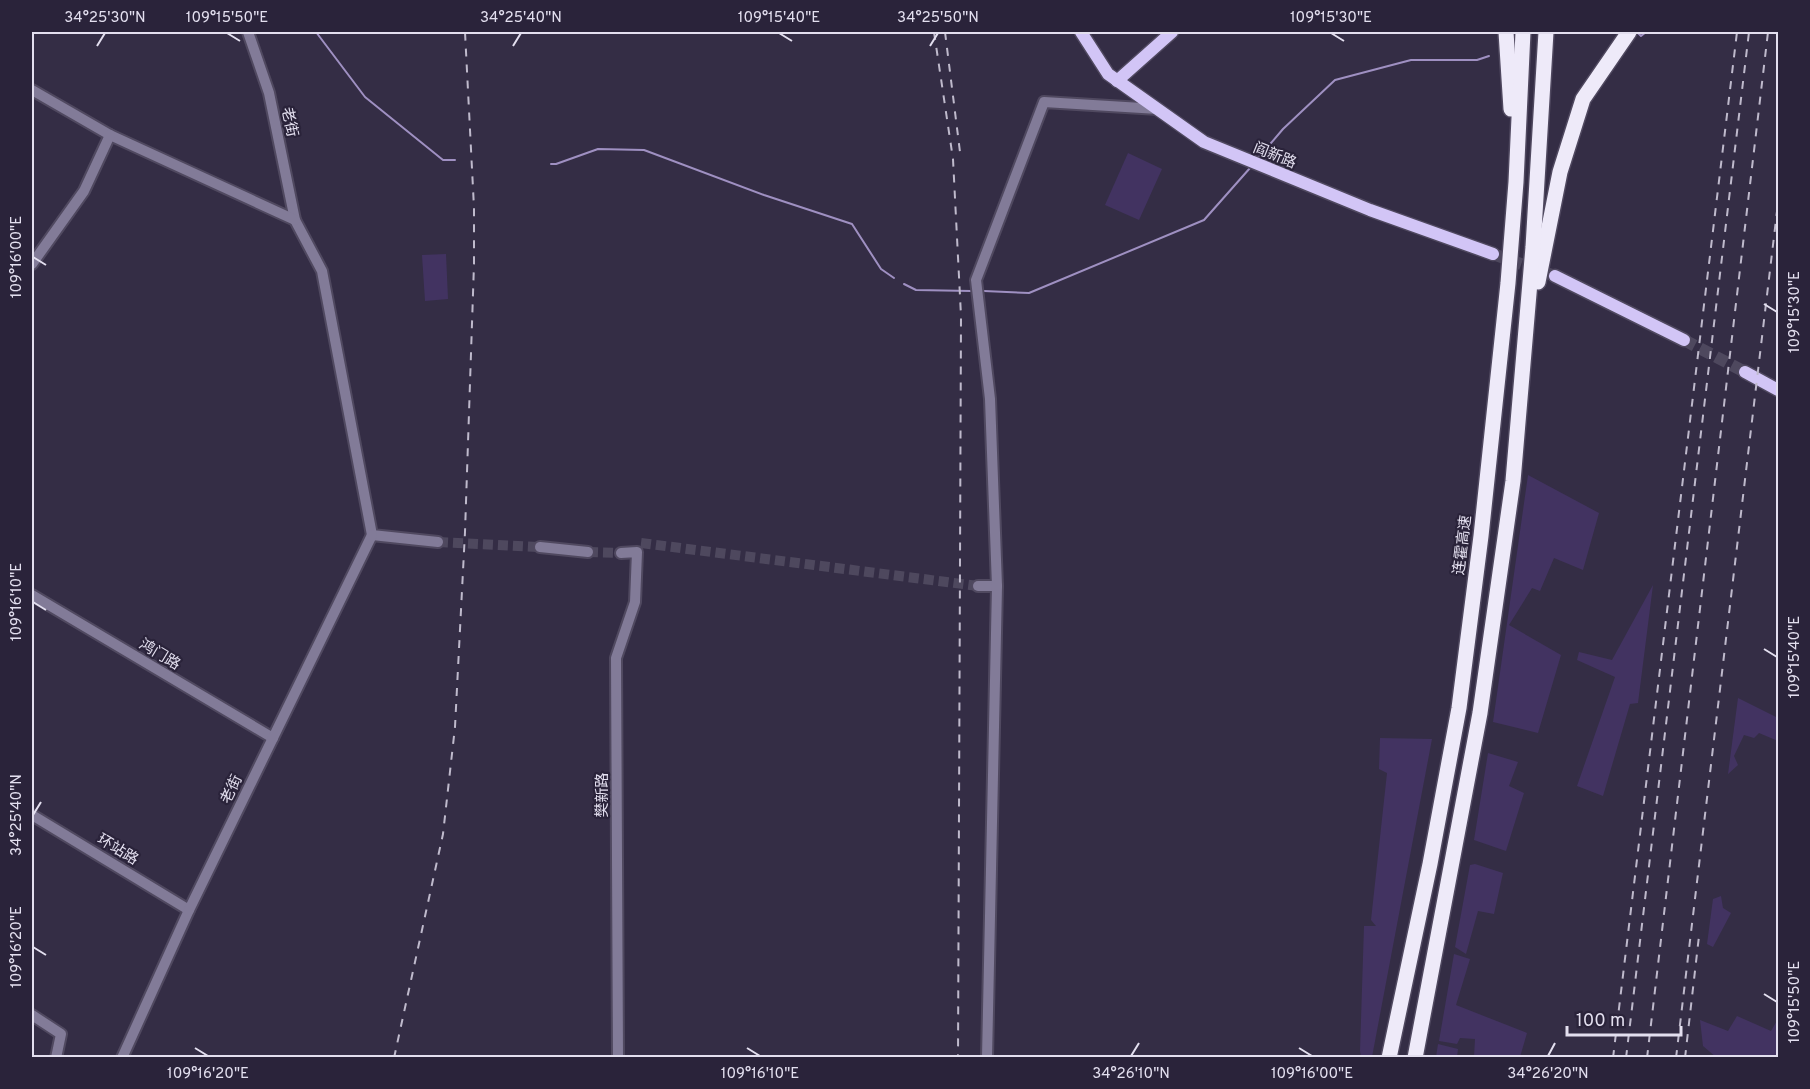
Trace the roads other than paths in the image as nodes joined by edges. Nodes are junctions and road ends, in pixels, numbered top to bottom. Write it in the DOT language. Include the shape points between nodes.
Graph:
graph roads {
  1 [pos="248,32"];
  2 [pos="1082,32"];
  3 [pos="1172,32"];
  4 [pos="1506,32"];
  5 [pos="1523,32"];
  6 [pos="1546,32"];
  7 [pos="1629,32"];
  8 [pos="1117,81"];
  9 [pos="32,90"];
  10 [pos="1158,109"];
  11 [pos="110,135"];
  12 [pos="1516,182"];
  13 [pos="295,220"];
  14 [pos="1493,254"];
  15 [pos="32,264"];
  16 [pos="1555,276"];
  17 [pos="1684,340"];
  18 [pos="1524,355"];
  19 [pos="1744,372"];
  20 [pos="1779,390"];
  21 [pos="372,535"];
  22 [pos="438,542"];
  23 [pos="540,547"];
  24 [pos="588,552"];
  25 [pos="621,553"];
  26 [pos="978,586"];
  27 [pos="997,586"];
  28 [pos="32,595"];
  29 [pos="273,738"];
  30 [pos="32,815"];
  31 [pos="189,910"];
  32 [pos="32,1015"];
  33 [pos="56,1058"];
  34 [pos="122,1058"];
  35 [pos="618,1058"];
  36 [pos="987,1058"];
  37 [pos="1389,1058"];
  38 [pos="1415,1058"];
  1 -- 13 [label="street, 老街" via="268,93"];
  2 -- 8 [label="main road, 阎新路" via="1108,74"];
  3 -- 8 [label="main road"];
  4 -- 12 [label="highway"];
  5 -- 12 [label="highway, 连霍高速"];
  6 -- 18 [label="highway"];
  7 -- 18 [label="highway" via="1583,99 1560,172"];
  8 -- 10 [label="main road, 阎新路"];
  9 -- 11 [label="street"];
  10 -- 14 [label="main road, 阎新路" via="1204,142 1370,210"];
  10 -- 27 [label="street" via="1044,102 976,280 990,399"];
  11 -- 13 [label="street"];
  11 -- 15 [label="street" via="84,191"];
  12 -- 37 [label="highway, 连霍高速" via="1498,384 1459,708 1431,864"];
  13 -- 21 [label="street, 老街" via="322,271"];
  16 -- 17 [label="main road"];
  18 -- 38 [label="highway" via="1513,481 1480,713"];
  19 -- 20 [label="main road"];
  21 -- 22 [label="street"];
  21 -- 29 [label="street, 老街"];
  23 -- 24 [label="street"];
  25 -- 35 [label="street, 樊新路" via="639,548 635,602 616,658"];
  26 -- 27 [label="street"];
  27 -- 36 [label="street"];
  28 -- 29 [label="street, 鸿门路"];
  29 -- 31 [label="street, 老街"];
  30 -- 31 [label="street, 环站路"];
  31 -- 34 [label="street, 老街"];
  32 -- 33 [label="street" via="61,1034"];
}
